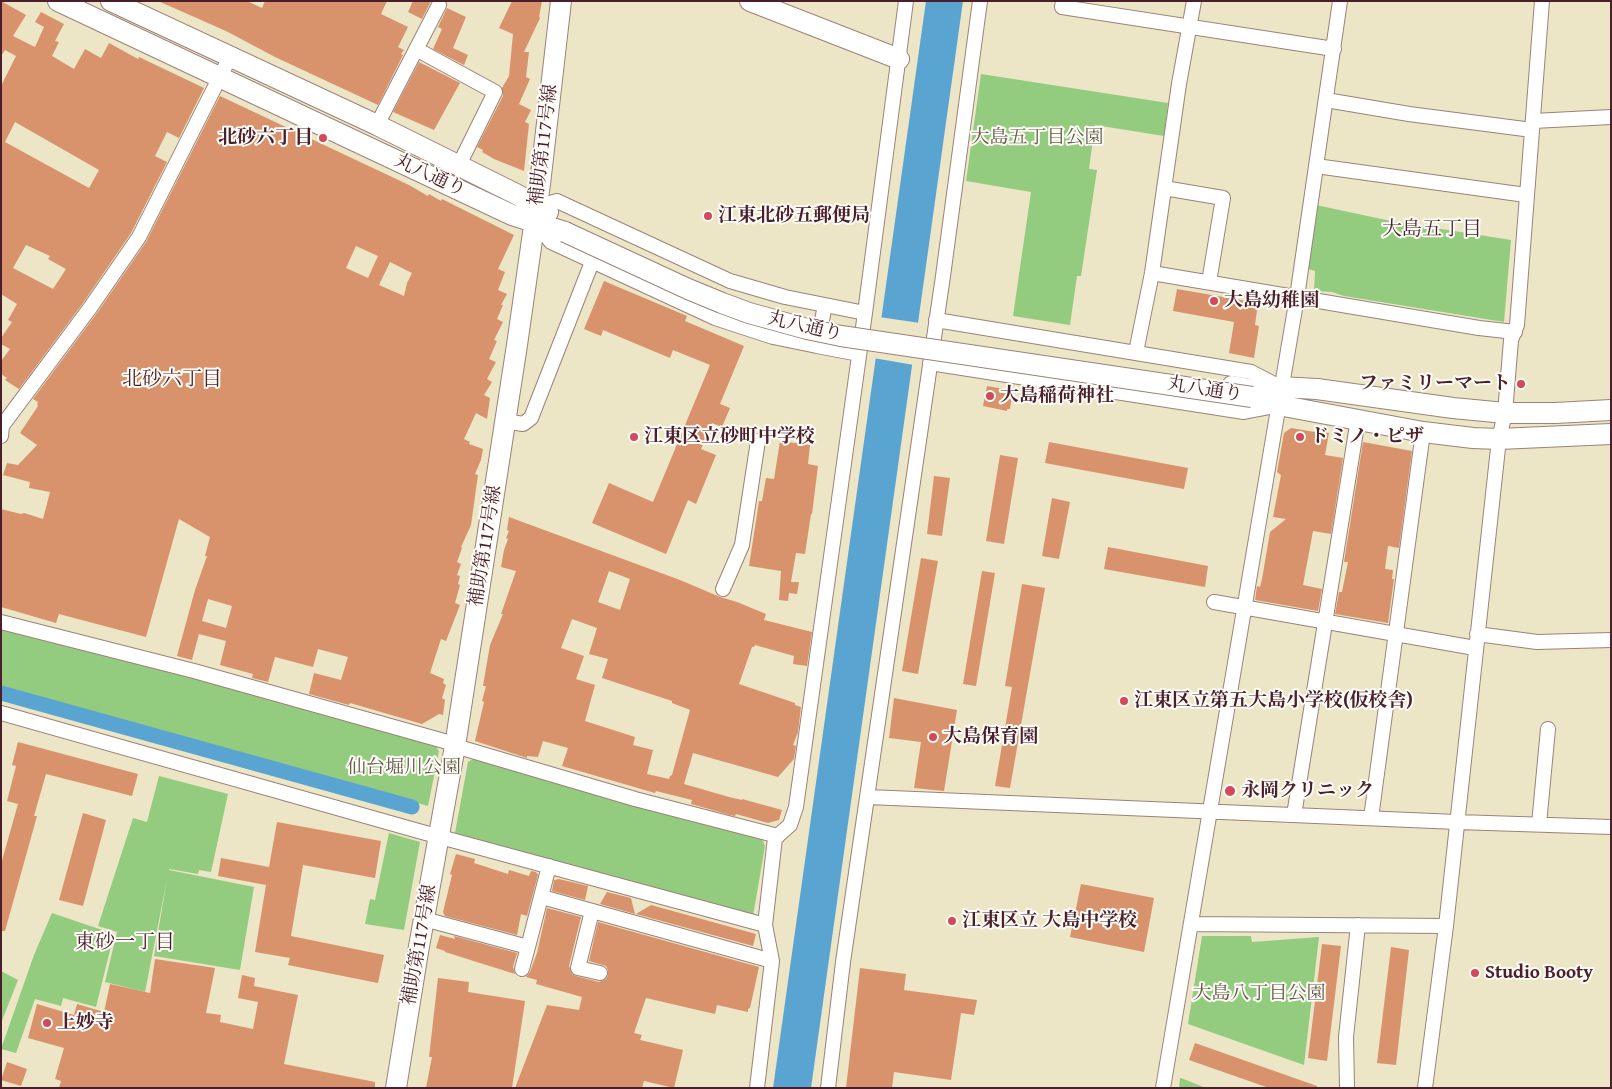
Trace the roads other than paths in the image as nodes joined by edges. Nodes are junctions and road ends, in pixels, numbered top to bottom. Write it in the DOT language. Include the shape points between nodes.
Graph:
graph roads {
  1 [pos="58,1"];
  2 [pos="110,1"];
  3 [pos="561,1"];
  4 [pos="750,1"];
  5 [pos="906,1"];
  6 [pos="980,1"];
  7 [pos="1063,1"];
  8 [pos="1194,1"];
  9 [pos="1340,1"];
  10 [pos="1542,1"];
  11 [pos="439,5"];
  12 [pos="1110,8"];
  13 [pos="1190,26"];
  14 [pos="416,49"];
  15 [pos="1334,49"];
  16 [pos="230,57"];
  17 [pos="899,59"];
  18 [pos="220,77"];
  19 [pos="1326,100"];
  20 [pos="1611,117"];
  21 [pos="377,125"];
  22 [pos="1532,126"];
  23 [pos="459,165"];
  24 [pos="1316,166"];
  25 [pos="1164,188"];
  26 [pos="1526,195"];
  27 [pos="536,214"];
  28 [pos="592,262"];
  29 [pos="1152,273"];
  30 [pos="1209,282"];
  31 [pos="1297,297"];
  32 [pos="825,305"];
  33 [pos="865,313"];
  34 [pos="936,320"];
  35 [pos="1515,332"];
  36 [pos="817,346"];
  37 [pos="1136,352"];
  38 [pos="859,354"];
  39 [pos="930,363"];
  40 [pos="1279,396"];
  41 [pos="1611,410"];
  42 [pos="1505,413"];
  43 [pos="1358,419"];
  44 [pos="505,421"];
  45 [pos="1423,432"];
  46 [pos="1611,434"];
  47 [pos="1,436"];
  48 [pos="1499,439"];
  49 [pos="758,441"];
  50 [pos="723,590"];
  51 [pos="1214,602"];
  52 [pos="1245,607"];
  53 [pos="1,622"];
  54 [pos="1325,622"];
  55 [pos="1396,635"];
  56 [pos="1611,640"];
  57 [pos="1476,641"];
  58 [pos="1,713"];
  59 [pos="1548,729"];
  60 [pos="454,746"];
  61 [pos="868,796"];
  62 [pos="1210,812"];
  63 [pos="1294,815"];
  64 [pos="1371,818"];
  65 [pos="1457,822"];
  66 [pos="1539,824"];
  67 [pos="1611,828"];
  68 [pos="438,836"];
  69 [pos="778,836"];
  70 [pos="549,866"];
  71 [pos="542,896"];
  72 [pos="592,911"];
  73 [pos="424,919"];
  74 [pos="1192,924"];
  75 [pos="764,925"];
  76 [pos="1358,925"];
  77 [pos="1446,926"];
  78 [pos="528,947"];
  79 [pos="772,961"];
  80 [pos="522,969"];
  81 [pos="600,973"];
  82 [pos="396,1088"];
  83 [pos="757,1088"];
  84 [pos="828,1088"];
  85 [pos="1163,1088"];
  86 [pos="1346,1088"];
  87 [pos="1425,1088"];
  1 -- 18 [label="main road, 丸八通り"];
  2 -- 16 [label="main road, 丸八通り"];
  3 -- 27 [label="main road, 補助第117号線"];
  4 -- 17 [label="main road"];
  5 -- 17 [label="street"];
  6 -- 34 [label="street"];
  7 -- 12 [label="street" via="1062,7"];
  8 -- 13 [label="street"];
  9 -- 15 [label="street"];
  10 -- 22 [label="street"];
  11 -- 14 [label="street"];
  12 -- 13 [label="street"];
  13 -- 15 [label="street"];
  13 -- 25 [label="street"];
  14 -- 21 [label="street"];
  14 -- 23 [label="street" via="495,92"];
  15 -- 19 [label="street"];
  16 -- 18 [label="street"];
  16 -- 21 [label="main road, 丸八通り"];
  17 -- 33 [label="street"];
  18 -- 27 [label="main road, 丸八通り" via="512,214"];
  18 -- 47 [label="street" via="139,237 2,426"];
  19 -- 22 [label="street" via="1409,114"];
  19 -- 24 [label="street"];
  20 -- 22 [label="street"];
  21 -- 23 [label="main road, 丸八通り"];
  22 -- 26 [label="street"];
  23 -- 27 [label="main road, 丸八通り" via="516,194"];
  24 -- 26 [label="street"];
  24 -- 31 [label="street"];
  25 -- 29 [label="street"];
  25 -- 30 [label="street" via="1223,198"];
  26 -- 35 [label="street"];
  27 -- 28 [label="street" via="551,242"];
  27 -- 32 [label="street" via="557,201 730,281"];
  27 -- 40 [label="main road, 丸八通り" via="752,304 787,314"];
  27 -- 44 [label="main road, 補助第117号線"];
  28 -- 36 [label="street" via="715,318 773,338"];
  28 -- 44 [label="street" via="531,418 523,424"];
  29 -- 30 [label="street"];
  29 -- 37 [label="street"];
  30 -- 31 [label="street"];
  31 -- 35 [label="street"];
  31 -- 40 [label="street"];
  32 -- 33 [label="street"];
  32 -- 36 [label="street"];
  33 -- 38 [label="street"];
  34 -- 37 [label="street"];
  34 -- 39 [label="street"];
  35 -- 42 [label="street" via="1511,340"];
  36 -- 38 [label="street"];
  37 -- 40 [label="street" via="1251,372"];
  38 -- 69 [label="street" via="796,807 790,825"];
  39 -- 40 [label="street" via="1244,412"];
  39 -- 61 [label="street"];
  40 -- 42 [label="main road, 丸八通り" via="1317,389"];
  40 -- 43 [label="main road, 丸八通り"];
  40 -- 52 [label="street"];
  41 -- 42 [label="main road, 丸八通り"];
  42 -- 48 [label="street"];
  43 -- 45 [label="main road, 丸八通り"];
  43 -- 54 [label="street"];
  44 -- 60 [label="main road, 補助第117号線"];
  45 -- 48 [label="main road, 丸八通り"];
  45 -- 55 [label="street"];
  46 -- 48 [label="main road, 丸八通り"];
  48 -- 57 [label="street"];
  49 -- 50 [label="street" via="742,545"];
  51 -- 52 [label="street"];
  52 -- 54 [label="street"];
  52 -- 62 [label="street"];
  53 -- 60 [label="street" via="194,671"];
  54 -- 55 [label="street"];
  54 -- 63 [label="street"];
  55 -- 57 [label="street"];
  55 -- 64 [label="street"];
  56 -- 57 [label="street"];
  57 -- 65 [label="street"];
  58 -- 68 [label="street"];
  59 -- 66 [label="street"];
  60 -- 68 [label="main road, 補助第117号線"];
  60 -- 69 [label="street" via="635,799"];
  61 -- 62 [label="street"];
  61 -- 84 [label="street"];
  62 -- 63 [label="street"];
  62 -- 74 [label="street"];
  63 -- 64 [label="street"];
  64 -- 65 [label="street"];
  65 -- 66 [label="street"];
  65 -- 77 [label="street"];
  66 -- 67 [label="street"];
  68 -- 70 [label="street"];
  68 -- 73 [label="main road, 補助第117号線"];
  69 -- 75 [label="street" via="775,838"];
  70 -- 71 [label="street"];
  70 -- 75 [label="street"];
  71 -- 72 [label="street"];
  71 -- 78 [label="street"];
  72 -- 79 [label="street"];
  72 -- 81 [label="street" via="578,968"];
  73 -- 78 [label="street"];
  73 -- 82 [label="main road, 補助第117号線"];
  74 -- 76 [label="street"];
  74 -- 85 [label="street"];
  75 -- 79 [label="street"];
  76 -- 77 [label="street"];
  76 -- 86 [label="street" via="1346,1037"];
  77 -- 87 [label="street"];
  78 -- 80 [label="street"];
  79 -- 83 [label="street"];
}
